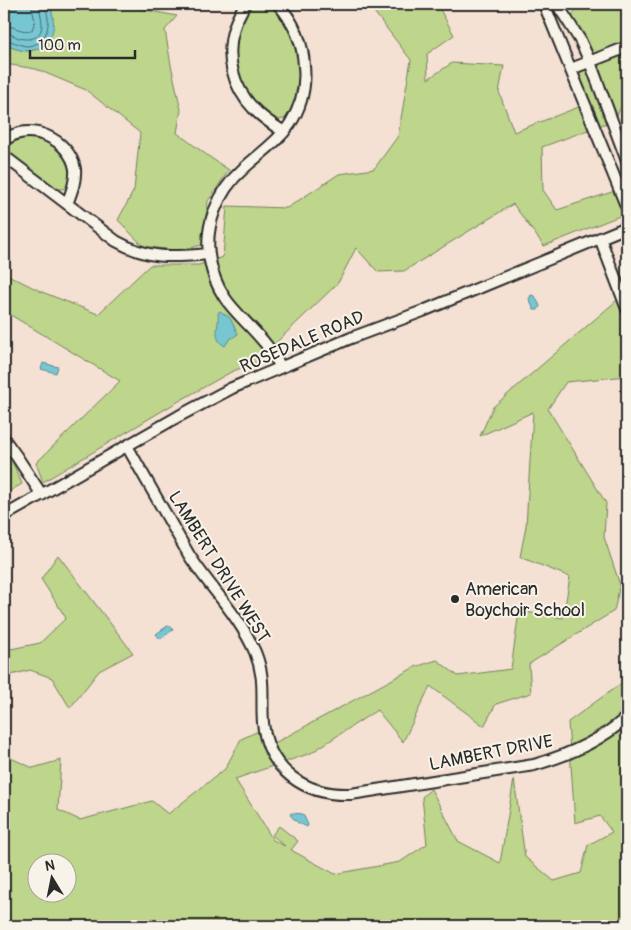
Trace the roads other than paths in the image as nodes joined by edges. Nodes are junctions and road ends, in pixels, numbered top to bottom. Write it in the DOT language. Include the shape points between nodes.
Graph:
graph roads {
  1 [pos="246,4"];
  2 [pos="278,4"];
  3 [pos="544,4"];
  4 [pos="557,4"];
  5 [pos="627,47"];
  6 [pos="590,62"];
  7 [pos="571,70"];
  8 [pos="284,132"];
  9 [pos="4,141"];
  10 [pos="4,156"];
  11 [pos="627,161"];
  12 [pos="67,204"];
  13 [pos="627,208"];
  14 [pos="627,227"];
  15 [pos="600,238"];
  16 [pos="209,254"];
  17 [pos="627,309"];
  18 [pos="281,367"];
  19 [pos="4,439"];
  20 [pos="127,446"];
  21 [pos="42,495"];
  22 [pos="4,516"];
  23 [pos="627,717"];
  24 [pos="365,791"];
  1 -- 8 [label="street" via="231,41 234,77 254,109"];
  2 -- 8 [label="street" via="298,33 305,73 301,100"];
  3 -- 7 [label="street"];
  4 -- 6 [label="street"];
  5 -- 6 [label="street"];
  6 -- 7 [label="street"];
  6 -- 11 [label="street"];
  7 -- 13 [label="street"];
  8 -- 16 [label="street" via="227,186 210,224"];
  9 -- 12 [label="street" via="18,133 36,133 62,145 74,168 74,184"];
  10 -- 12 [label="street"];
  12 -- 16 [label="street" via="116,241 139,252 166,257"];
  14 -- 15 [label="street, ROSEDALE ROAD"];
  15 -- 17 [label="street"];
  15 -- 18 [label="street, ROSEDALE ROAD"];
  16 -- 18 [label="street" via="213,274 224,297 265,342"];
  18 -- 20 [label="street, ROSEDALE ROAD" via="212,398"];
  19 -- 21 [label="street"];
  20 -- 21 [label="street, ROSEDALE ROAD"];
  20 -- 24 [label="street, LAMBERT DRIVE WEST" via="189,555 236,618 255,652 263,679 265,734 273,755 297,781 317,791 340,794"];
  21 -- 22 [label="street, ROSEDALE ROAD"];
  23 -- 24 [label="street, LAMBERT DRIVE" via="592,743 534,765"];
}
